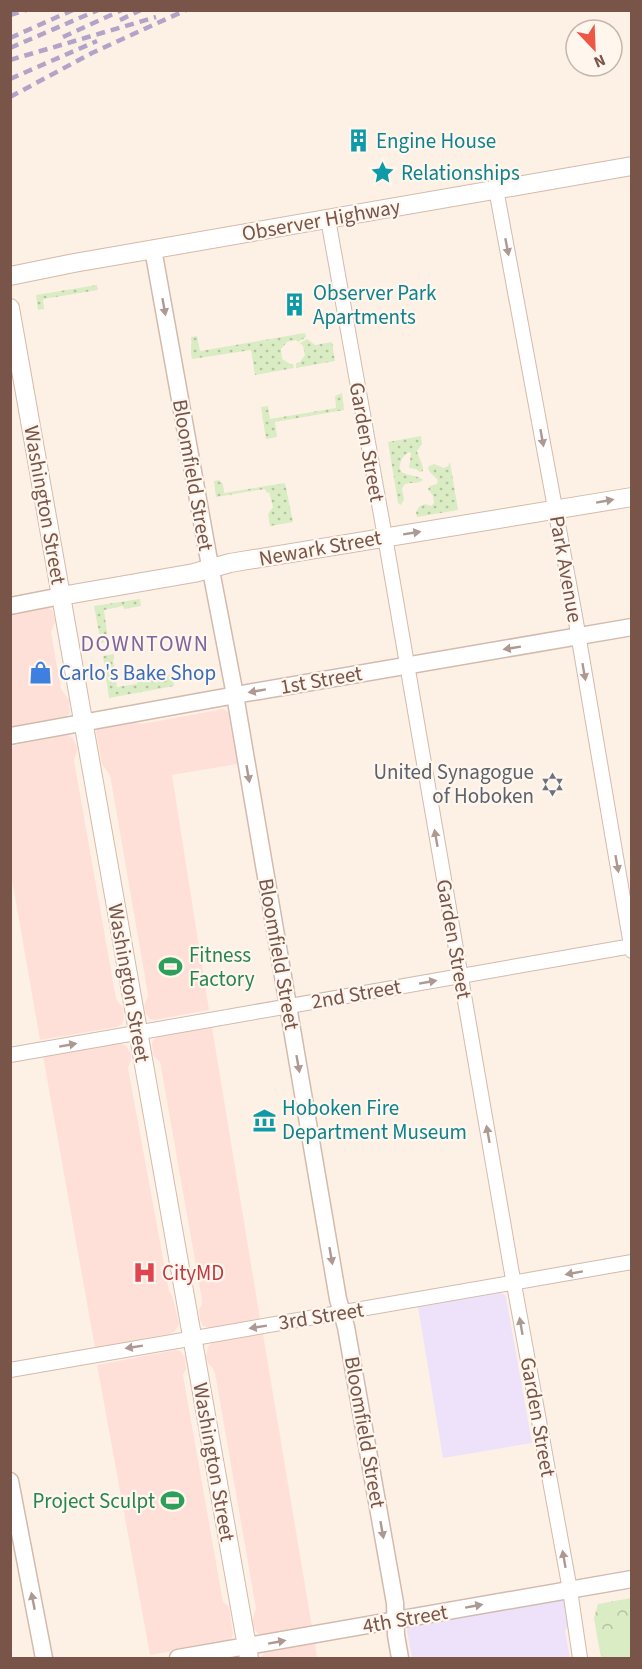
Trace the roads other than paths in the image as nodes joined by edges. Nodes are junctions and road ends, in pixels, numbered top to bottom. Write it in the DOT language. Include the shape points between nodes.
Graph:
graph roads {
  1 [pos="632,166"];
  2 [pos="496,189"];
  3 [pos="328,219"];
  4 [pos="153,249"];
  5 [pos="10,276"];
  6 [pos="10,308"];
  7 [pos="632,497"];
  8 [pos="556,510"];
  9 [pos="384,537"];
  10 [pos="210,568"];
  11 [pos="61,596"];
  12 [pos="10,606"];
  13 [pos="632,627"];
  14 [pos="578,637"];
  15 [pos="406,666"];
  16 [pos="235,695"];
  17 [pos="84,722"];
  18 [pos="10,736"];
  19 [pos="631,948"];
  20 [pos="460,976"];
  21 [pos="288,1006"];
  22 [pos="138,1033"];
  23 [pos="10,1055"];
  24 [pos="632,1263"];
  25 [pos="513,1284"];
  26 [pos="342,1313"];
  27 [pos="192,1338"];
  28 [pos="10,1370"];
  29 [pos="10,1481"];
  30 [pos="632,1579"];
  31 [pos="570,1590"];
  32 [pos="396,1620"];
  33 [pos="248,1653"];
  34 [pos="44,1659"];
  35 [pos="178,1659"];
  36 [pos="400,1659"];
  37 [pos="580,1659"];
  1 -- 2 [label="main road, Observer Highway"];
  2 -- 3 [label="main road, Observer Highway"];
  2 -- 8 [label="street, Park Avenue, one-way"];
  3 -- 4 [label="main road, Observer Highway"];
  3 -- 9 [label="street, Garden Street"];
  4 -- 5 [label="main road, Observer Highway"];
  4 -- 10 [label="street, Bloomfield Street, one-way"];
  6 -- 11 [label="main road, Washington Street"];
  8 -- 7 [label="main road, Newark Street, one-way"];
  9 -- 8 [label="main road, Newark Street, one-way"];
  8 -- 14 [label="street, Park Avenue"];
  9 -- 10 [label="main road, Newark Street"];
  9 -- 15 [label="street, Garden Street"];
  10 -- 11 [label="main road, Newark Street"];
  10 -- 16 [label="street, Bloomfield Street"];
  11 -- 12 [label="street, Newark Street"];
  11 -- 17 [label="main road, Washington Street"];
  13 -- 14 [label="street, 1st Street"];
  14 -- 15 [label="street, 1st Street, one-way"];
  14 -- 19 [label="street, Park Avenue, one-way"];
  15 -- 16 [label="street, 1st Street, one-way"];
  20 -- 15 [label="street, Garden Street, one-way"];
  16 -- 17 [label="street, 1st Street"];
  16 -- 21 [label="street, Bloomfield Street, one-way"];
  17 -- 18 [label="street, 1st Street"];
  17 -- 22 [label="main road, Washington Street"];
  19 -- 20 [label="street, 2nd Street"];
  21 -- 20 [label="street, 2nd Street, one-way"];
  25 -- 20 [label="street, Garden Street, one-way"];
  21 -- 22 [label="street, 2nd Street"];
  21 -- 26 [label="street, Bloomfield Street, one-way"];
  23 -- 22 [label="street, 2nd Street, one-way"];
  22 -- 27 [label="main road, Washington Street"];
  24 -- 25 [label="street, 3rd Street, one-way"];
  25 -- 26 [label="street, 3rd Street"];
  31 -- 25 [label="street, Garden Street, one-way"];
  26 -- 27 [label="street, 3rd Street, one-way"];
  26 -- 32 [label="street, Bloomfield Street, one-way"];
  27 -- 28 [label="street, 3rd Street, one-way"];
  27 -- 33 [label="main road, Washington Street"];
  34 -- 29 [label="street, one-way"];
  30 -- 31 [label="street, 4th Street"];
  32 -- 31 [label="street, 4th Street, one-way"];
  31 -- 37 [label="street, Garden Street"];
  33 -- 32 [label="street, 4th Street, one-way"];
  32 -- 36 [label="street, Bloomfield Street"];
  33 -- 35 [label="street, 4th Street"];
}
